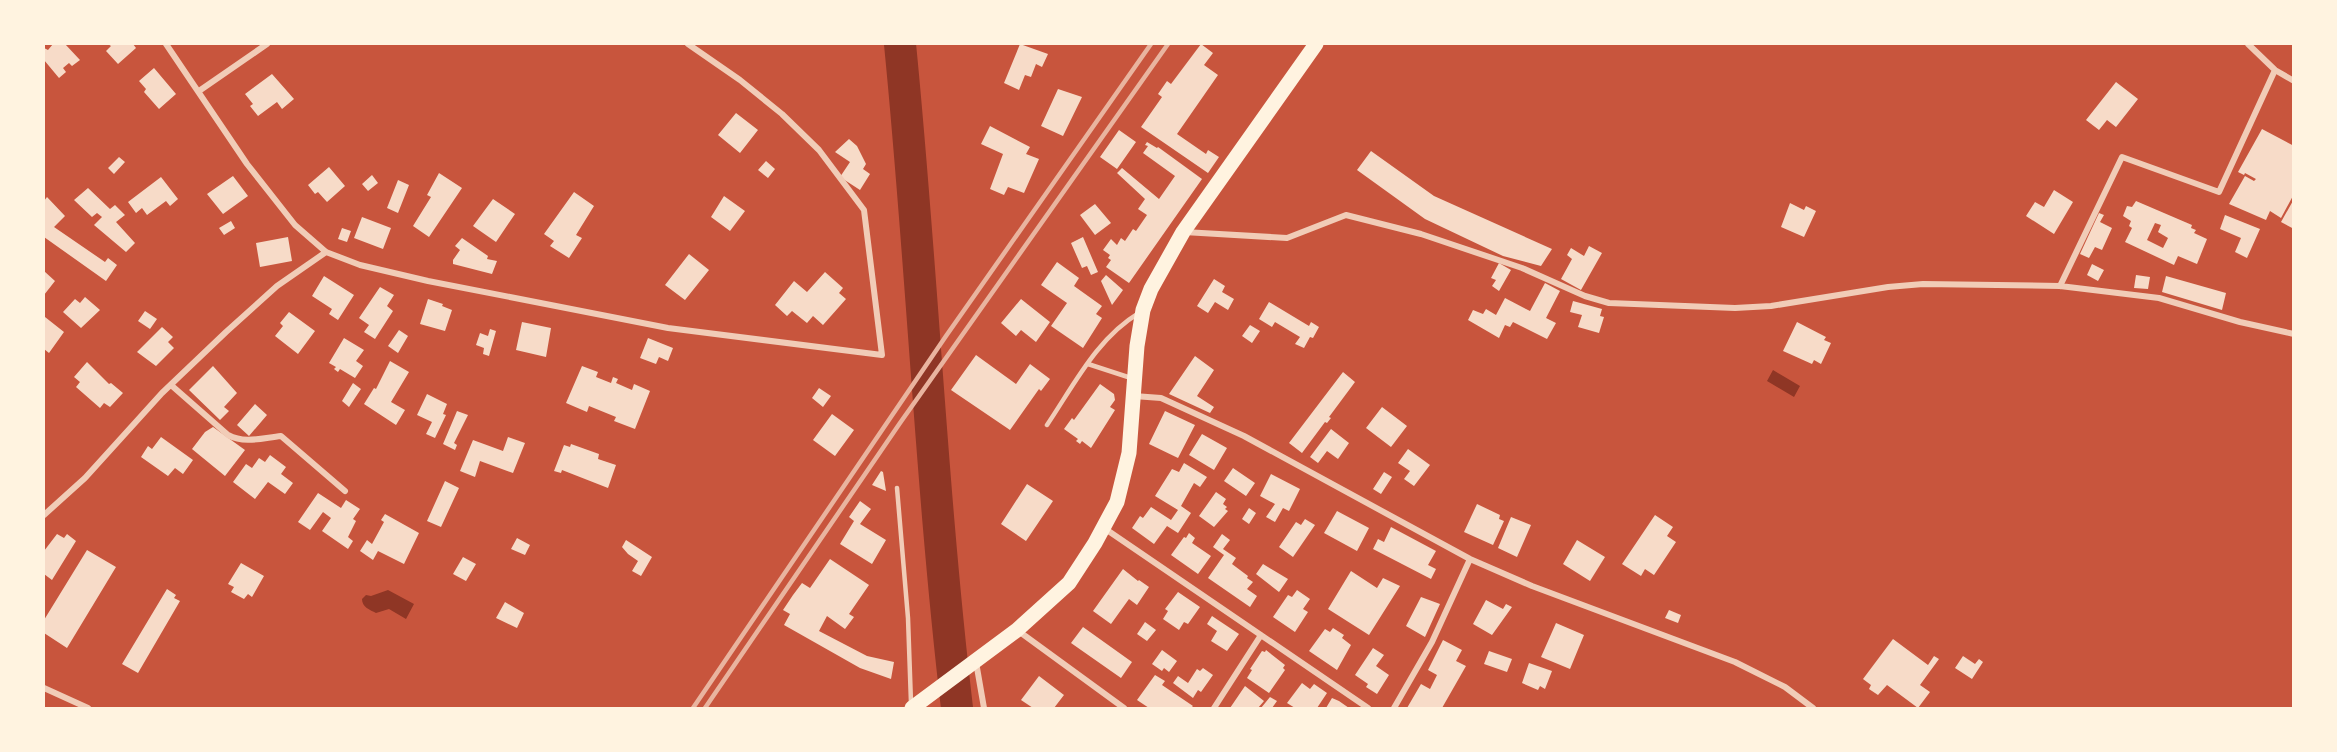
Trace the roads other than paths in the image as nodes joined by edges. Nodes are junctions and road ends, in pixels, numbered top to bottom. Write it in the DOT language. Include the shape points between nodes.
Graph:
graph roads {
  1 [pos="166,44"];
  2 [pos="267,44"];
  3 [pos="688,44"];
  4 [pos="1316,44"];
  5 [pos="2248,44"];
  6 [pos="2276,70"];
  7 [pos="2294,81"];
  8 [pos="200,91"];
  9 [pos="1183,232"];
  10 [pos="326,252"];
  11 [pos="2060,286"];
  12 [pos="1143,310"];
  13 [pos="2294,334"];
  14 [pos="1088,364"];
  15 [pos="1135,379"];
  16 [pos="171,385"];
  17 [pos="1134,396"];
  18 [pos="1047,424"];
  19 [pos="897,488"];
  20 [pos="345,491"];
  21 [pos="44,515"];
  22 [pos="1103,528"];
  23 [pos="1470,559"];
  24 [pos="1017,630"];
  25 [pos="1261,635"];
  26 [pos="972,664"];
  27 [pos="44,688"];
  28 [pos="88,708"];
  29 [pos="912,708"];
  30 [pos="984,708"];
  31 [pos="1124,708"];
  32 [pos="1214,708"];
  33 [pos="1368,708"];
  34 [pos="1394,708"];
  35 [pos="1813,708"];
  1 -- 8 [label="street"];
  2 -- 8 [label="street"];
  3 -- 10 [label="street" via="789,121 819,150 864,210 882,355 668,328 428,281 360,265"];
  4 -- 9 [label="main road"];
  5 -- 6 [label="street"];
  6 -- 7 [label="street"];
  6 -- 11 [label="street" via="2219,192 2122,157"];
  8 -- 10 [label="street" via="247,164 295,225"];
  9 -- 11 [label="street" via="1287,238 1347,215 1511,264 1601,301 1645,306 1771,306 1923,284"];
  9 -- 12 [label="main road"];
  10 -- 16 [label="street" via="277,286"];
  11 -- 13 [label="street" via="2158,298"];
  12 -- 14 [label="lane" via="1103,342"];
  12 -- 15 [label="main road"];
  14 -- 15 [label="lane"];
  14 -- 18 [label="lane"];
  15 -- 17 [label="main road"];
  16 -- 20 [label="street" via="236,440 281,436"];
  16 -- 21 [label="street" via="85,478"];
  17 -- 22 [label="main road" via="1130,453 1117,501"];
  17 -- 23 [label="street" via="1161,398 1244,436"];
  19 -- 29 [label="lane" via="909,618"];
  22 -- 24 [label="main road" via="1069,583"];
  22 -- 25 [label="street"];
  23 -- 34 [label="street" via="1432,642"];
  23 -- 35 [label="street" via="1735,662 1785,687"];
  24 -- 26 [label="main road"];
  24 -- 31 [label="street"];
  25 -- 32 [label="street"];
  25 -- 33 [label="street"];
  26 -- 29 [label="main road"];
  26 -- 30 [label="street"];
  27 -- 28 [label="street"];
}
